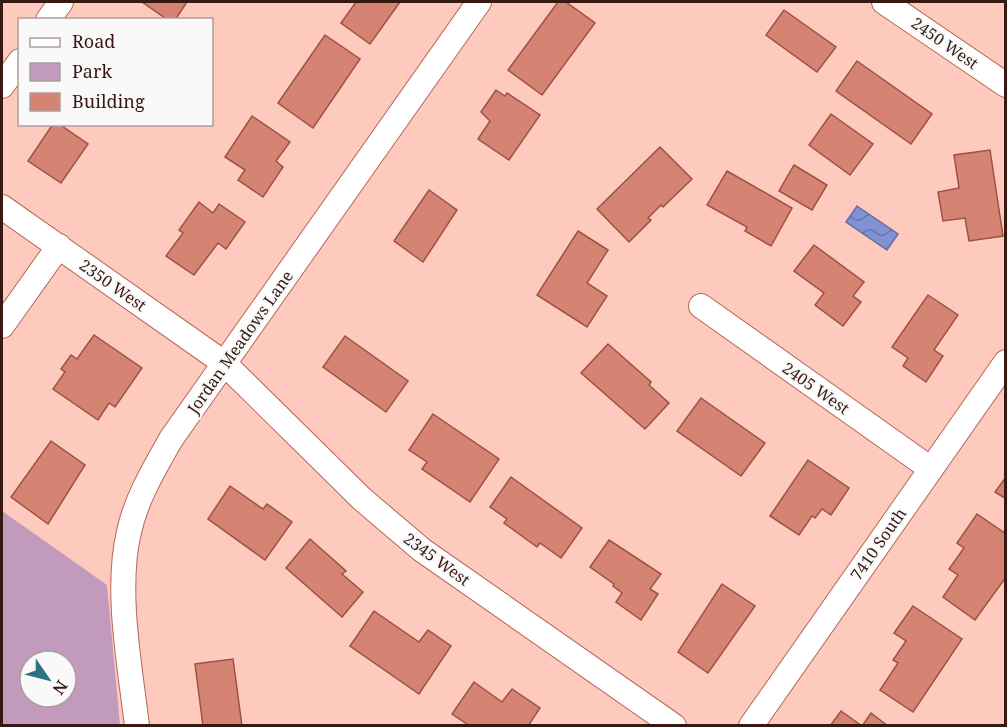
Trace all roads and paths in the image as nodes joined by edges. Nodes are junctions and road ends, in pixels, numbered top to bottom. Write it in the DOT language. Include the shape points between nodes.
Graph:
graph roads {
  1 [pos="61,2"];
  2 [pos="479,2"];
  3 [pos="884,2"];
  4 [pos="49,18"];
  5 [pos="18,64"];
  6 [pos="1005,85"];
  7 [pos="2,86"];
  8 [pos="2,207"];
  9 [pos="59,246"];
  10 [pos="700,306"];
  11 [pos="2,326"];
  12 [pos="1005,362"];
  13 [pos="224,363"];
  14 [pos="931,470"];
  15 [pos="137,726"];
  16 [pos="674,726"];
  17 [pos="751,726"];
  1 -- 4 [label="street"];
  2 -- 13 [label="street, Jordan Meadows Lane"];
  3 -- 6 [label="street, 2450 West"];
  5 -- 7 [label="street"];
  8 -- 9 [label="street, 2350 West"];
  9 -- 11 [label="street"];
  9 -- 13 [label="street, 2350 West"];
  10 -- 14 [label="street, 2405 West"];
  12 -- 14 [label="street, 7410 South"];
  13 -- 15 [label="street, Jordan Meadows Lane" via="146,482 129,532 123,582"];
  13 -- 16 [label="street, 2345 West" via="389,524"];
  14 -- 17 [label="street, 7410 South"];
}
